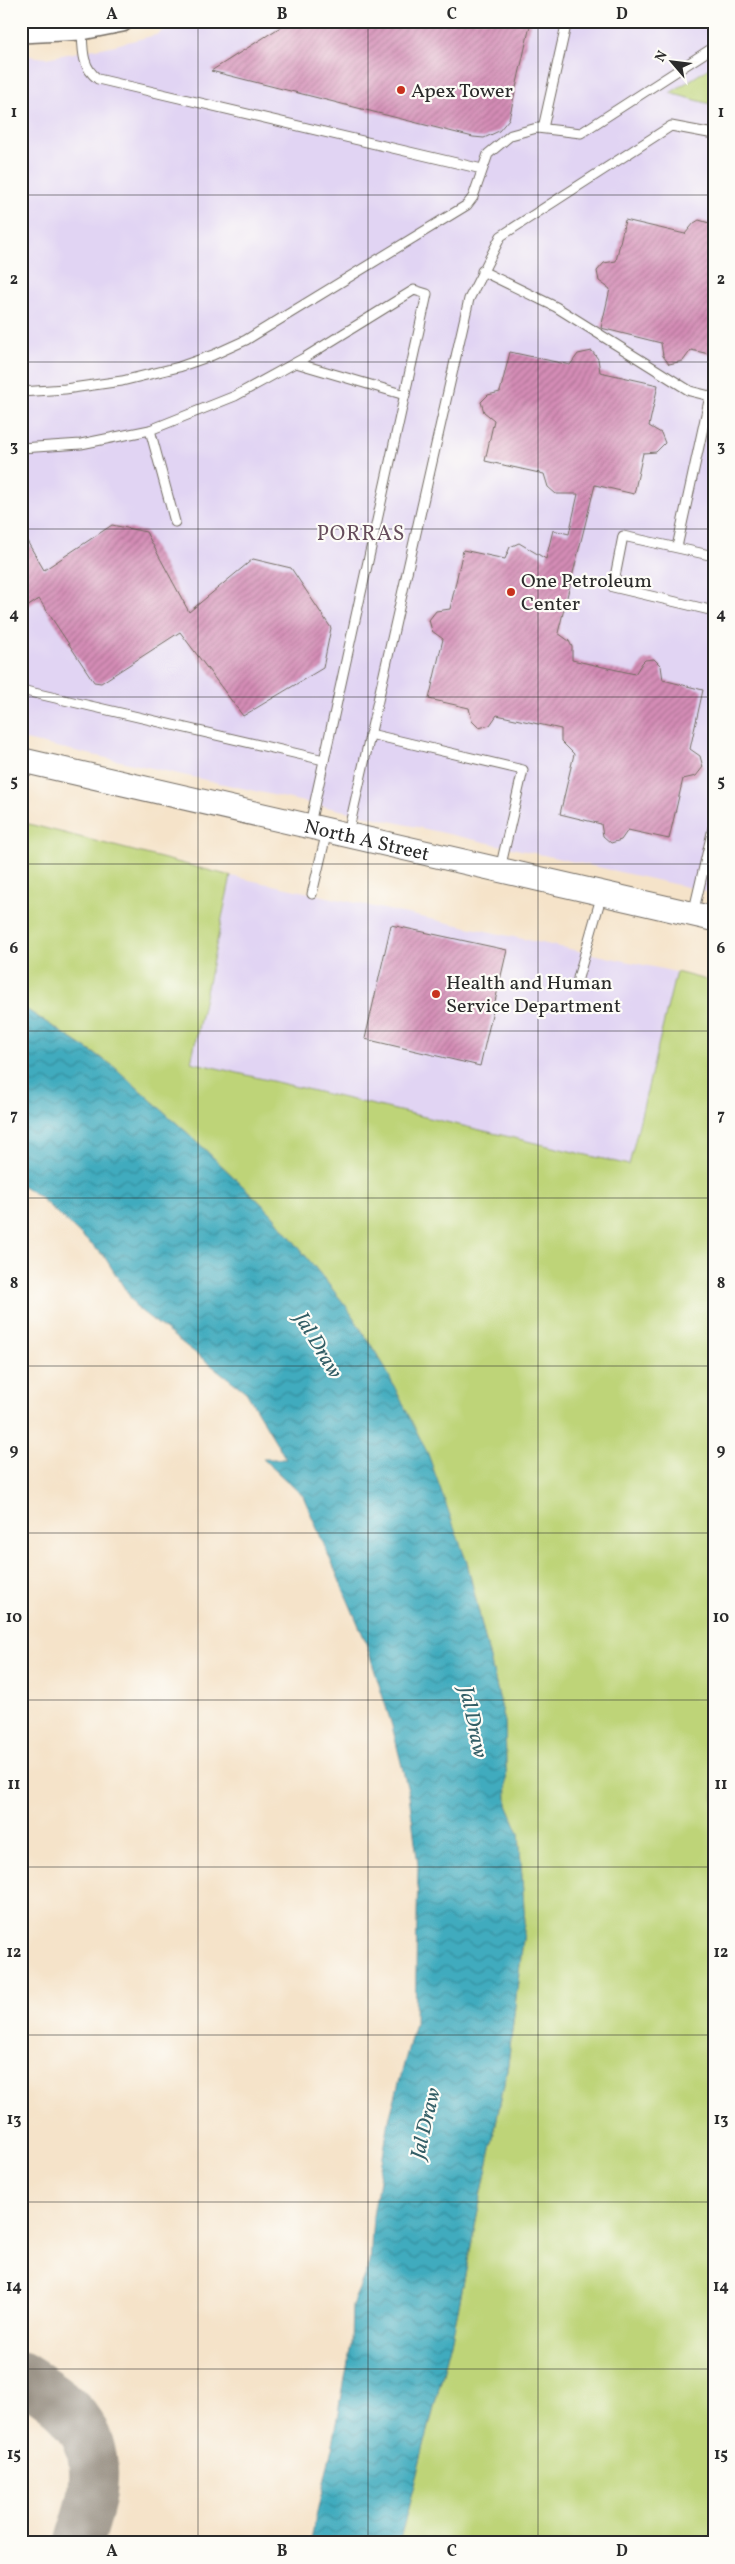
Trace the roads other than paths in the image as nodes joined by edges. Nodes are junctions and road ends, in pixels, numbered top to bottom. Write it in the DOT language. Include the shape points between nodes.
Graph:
graph roads {
  1 [pos="122,21"];
  2 [pos="567,21"];
  3 [pos="81,25"];
  4 [pos="21,32"];
  5 [pos="714,47"];
  6 [pos="543,128"];
  7 [pos="714,134"];
  8 [pos="482,169"];
  9 [pos="482,271"];
  10 [pos="296,363"];
  11 [pos="21,392"];
  12 [pos="405,395"];
  13 [pos="712,396"];
  14 [pos="150,430"];
  15 [pos="21,448"];
  16 [pos="175,522"];
  17 [pos="677,548"];
  18 [pos="714,556"];
  19 [pos="714,611"];
  20 [pos="21,690"];
  21 [pos="370,734"];
  22 [pos="21,760"];
  23 [pos="324,760"];
  24 [pos="714,824"];
  25 [pos="328,831"];
  26 [pos="710,855"];
  27 [pos="500,870"];
  28 [pos="602,893"];
  29 [pos="312,894"];
  30 [pos="704,916"];
  31 [pos="578,978"];
  1 -- 3 [label="street"];
  2 -- 6 [label="lane"];
  3 -- 4 [label="street"];
  3 -- 8 [label="lane" via="84,63 98,79"];
  5 -- 6 [label="lane" via="580,133"];
  6 -- 8 [label="lane" via="510,135 488,154"];
  7 -- 9 [label="lane" via="671,126 501,236"];
  8 -- 11 [label="lane" via="467,205 246,340 198,361 152,374 92,386"];
  9 -- 13 [label="lane" via="556,307 690,391"];
  9 -- 21 [label="lane" via="469,299"];
  10 -- 12 [label="lane"];
  10 -- 12 [label="lane" via="414,290 427,294"];
  10 -- 14 [label="lane" via="235,396"];
  12 -- 23 [label="lane"];
  13 -- 17 [label="lane"];
  14 -- 15 [label="lane" via="82,444"];
  14 -- 16 [label="lane"];
  17 -- 18 [label="lane"];
  17 -- 19 [label="lane" via="623,536 613,587"];
  20 -- 23 [label="lane"];
  21 -- 25 [label="lane"];
  21 -- 27 [label="lane" via="523,770"];
  22 -- 25 [label="main road, North A Street"];
  23 -- 25 [label="lane"];
  24 -- 26 [label="lane"];
  25 -- 27 [label="main road, North A Street"];
  25 -- 29 [label="lane"];
  26 -- 30 [label="lane"];
  27 -- 28 [label="main road, North A Street"];
  28 -- 30 [label="main road, North A Street"];
  28 -- 31 [label="lane"];
}
